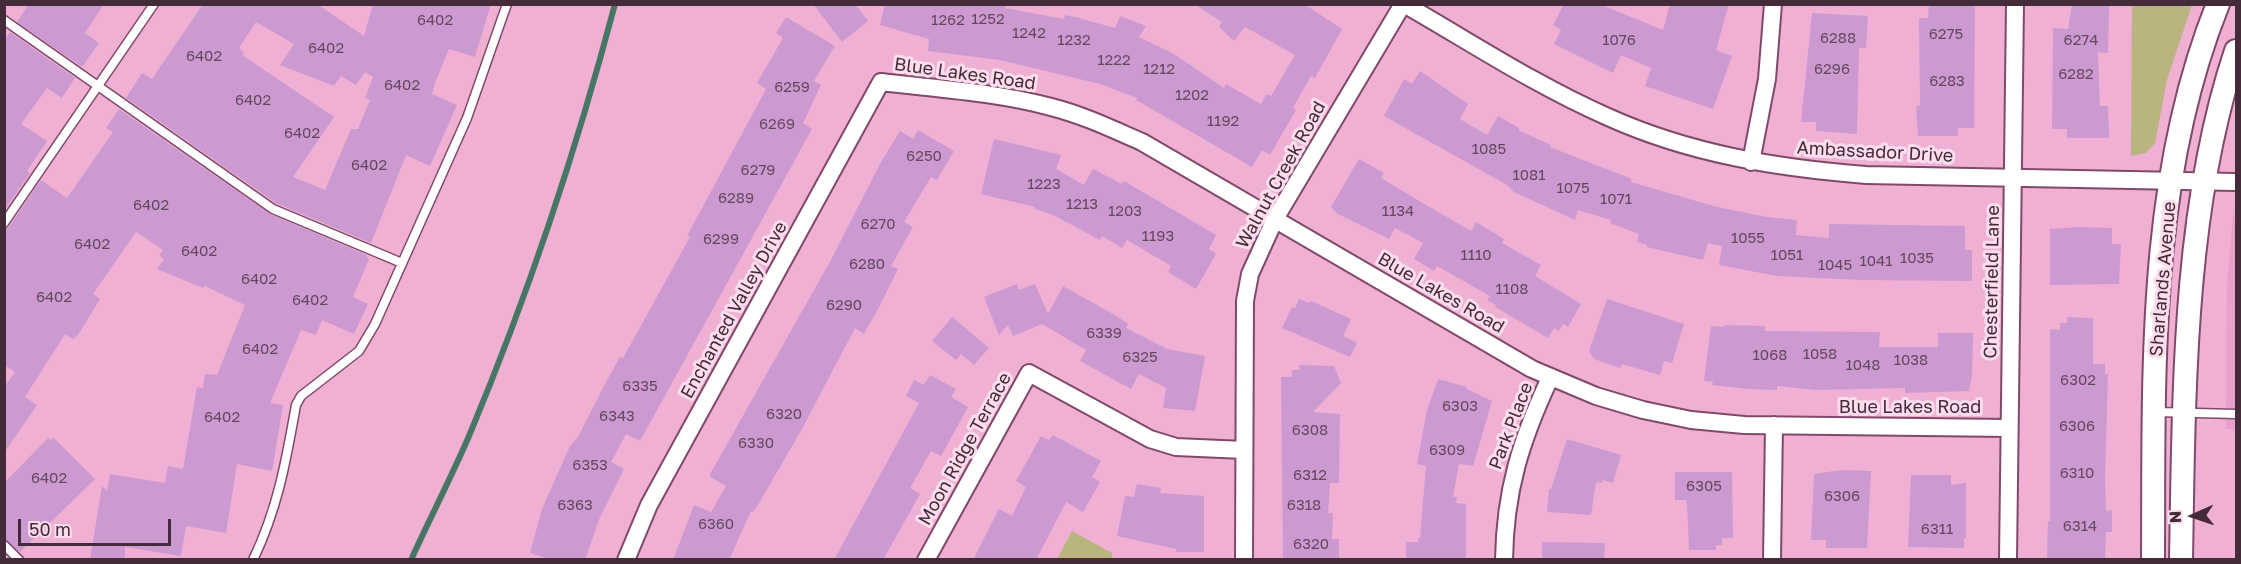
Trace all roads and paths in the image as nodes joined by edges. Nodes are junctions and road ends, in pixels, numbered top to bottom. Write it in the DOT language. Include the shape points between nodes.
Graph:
graph roads {
  1 [pos="154,4"];
  2 [pos="507,4"];
  3 [pos="1404,4"];
  4 [pos="1773,4"];
  5 [pos="2015,4"];
  6 [pos="2218,4"];
  7 [pos="4,20"];
  8 [pos="2236,51"];
  9 [pos="881,82"];
  10 [pos="97,86"];
  11 [pos="1751,162"];
  12 [pos="2014,177"];
  13 [pos="2236,182"];
  14 [pos="2172,183"];
  15 [pos="2205,183"];
  16 [pos="1275,219"];
  17 [pos="4,224"];
  18 [pos="402,263"];
  19 [pos="1550,378"];
  20 [pos="2154,412"];
  21 [pos="2186,412"];
  22 [pos="2236,414"];
  23 [pos="1774,425"];
  24 [pos="2009,428"];
  25 [pos="1244,450"];
  26 [pos="4,544"];
  27 [pos="19,560"];
  28 [pos="253,560"];
  29 [pos="626,560"];
  30 [pos="926,560"];
  31 [pos="1244,560"];
  32 [pos="1504,560"];
  33 [pos="1772,560"];
  34 [pos="2008,560"];
  35 [pos="2152,560"];
  36 [pos="2181,560"];
  1 -- 10 [label="lane"];
  2 -- 18 [label="lane" via="467,118"];
  3 -- 11 [label="street, Ambassador Drive" via="1558,93 1610,118 1667,140"];
  3 -- 16 [label="street, Walnut Creek Road"];
  4 -- 11 [label="street" via="1767,79"];
  5 -- 12 [label="street, Chesterfield Lane"];
  6 -- 14 [label="main road, Sharlands Avenue" via="2193,72"];
  7 -- 10 [label="lane"];
  8 -- 15 [label="main road, Sharlands Avenue" via="2220,104"];
  9 -- 16 [label="street, Blue Lakes Road" via="1009,97 1098,122 1142,142"];
  9 -- 29 [label="street, Enchanted Valley Drive" via="649,506"];
  10 -- 17 [label="lane"];
  10 -- 18 [label="lane" via="273,209"];
  11 -- 12 [label="street, Ambassador Drive" via="1866,175"];
  12 -- 14 [label="street, Ambassador Drive"];
  12 -- 24 [label="street, Chesterfield Lane"];
  13 -- 15 [label="street, Ambassador Drive"];
  14 -- 15 [label="street, Ambassador Drive"];
  14 -- 20 [label="main road, Sharlands Avenue" via="2159,276"];
  15 -- 21 [label="main road, Sharlands Avenue" via="2193,277"];
  16 -- 19 [label="street, Blue Lakes Road"];
  16 -- 25 [label="street, Walnut Creek Road" via="1250,274 1245,301"];
  18 -- 28 [label="lane" via="359,351 301,396 296,405 283,480 270,526"];
  19 -- 23 [label="street, Blue Lakes Road" via="1643,410 1691,420"];
  19 -- 32 [label="street, Park Place" via="1520,448 1510,485"];
  20 -- 21 [label="lane"];
  20 -- 35 [label="main road, Sharlands Avenue"];
  21 -- 22 [label="lane"];
  21 -- 36 [label="main road, Sharlands Avenue"];
  23 -- 24 [label="street, Blue Lakes Road"];
  23 -- 33 [label="street"];
  24 -- 34 [label="street, Chesterfield Lane"];
  25 -- 30 [label="street, Moon Ridge Terrace" via="1176,447 1150,439 1029,373"];
  25 -- 31 [label="street, Walnut Creek Road"];
  26 -- 27 [label="lane"];
}
